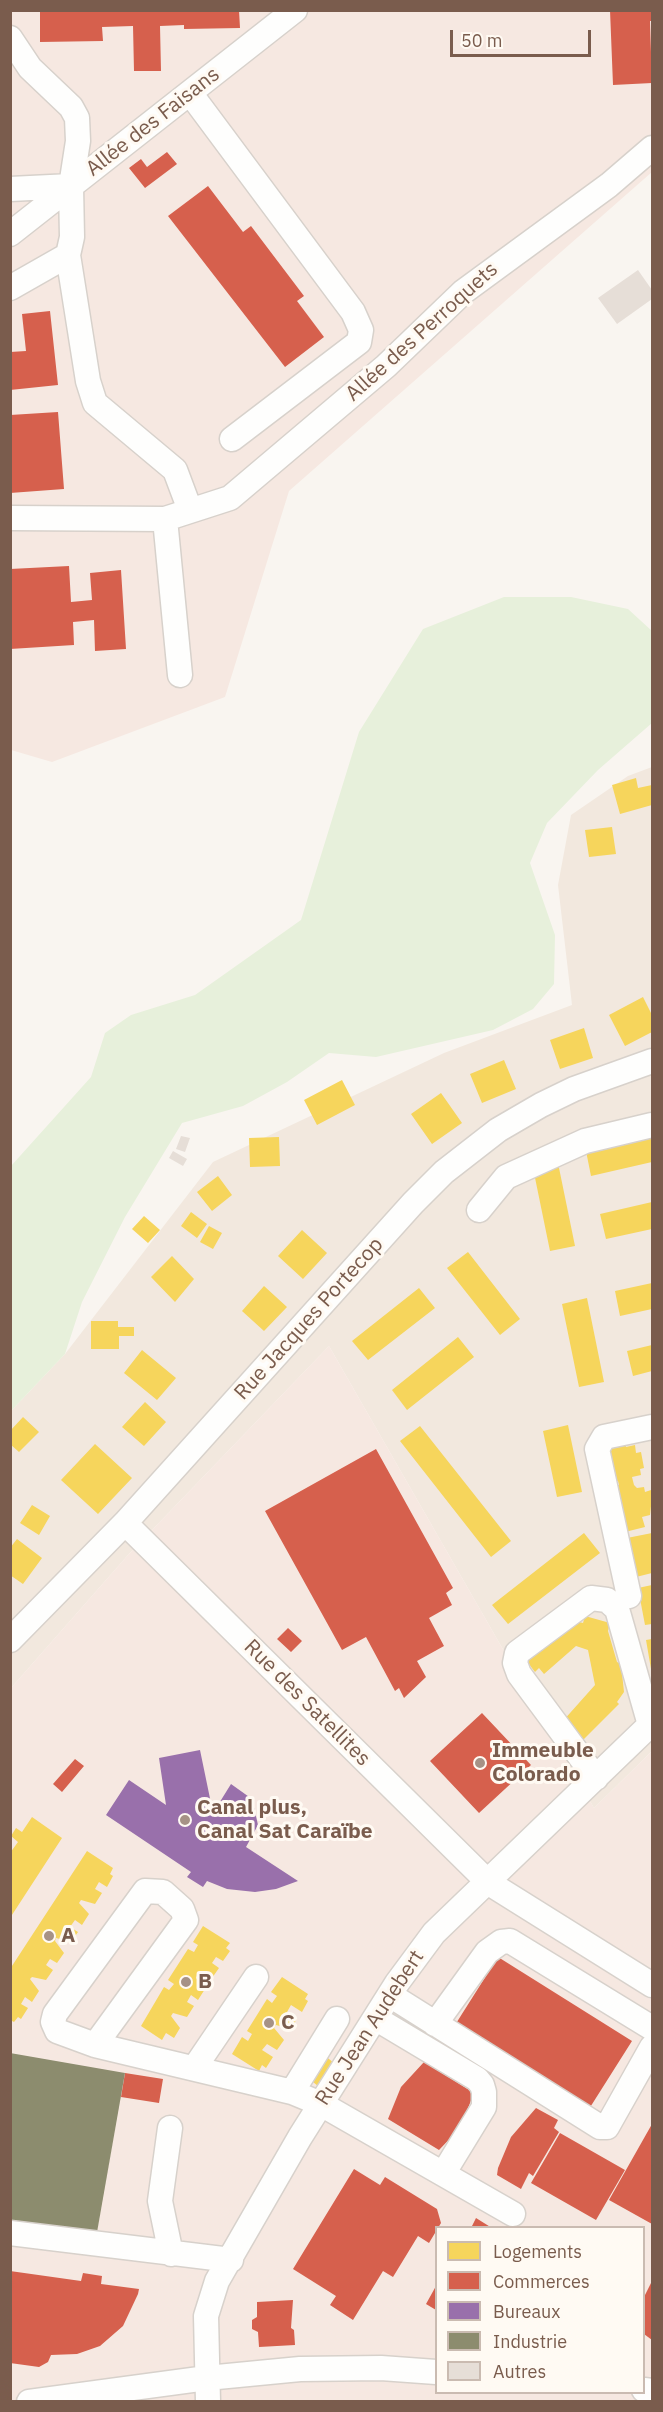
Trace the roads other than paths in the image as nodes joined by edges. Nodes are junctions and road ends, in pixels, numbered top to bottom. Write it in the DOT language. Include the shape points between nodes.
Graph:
graph roads {
  1 [pos="295,10"];
  2 [pos="10,38"];
  3 [pos="190,93"];
  4 [pos="652,148"];
  5 [pos="71,186"];
  6 [pos="10,189"];
  7 [pos="10,234"];
  8 [pos="68,255"];
  9 [pos="10,288"];
  10 [pos="232,439"];
  11 [pos="190,510"];
  12 [pos="10,518"];
  13 [pos="165,519"];
  14 [pos="180,675"];
  15 [pos="652,1061"];
  16 [pos="652,1125"];
  17 [pos="478,1210"];
  18 [pos="652,1427"];
  19 [pos="125,1523"];
  20 [pos="629,1596"];
  21 [pos="10,1640"];
  22 [pos="651,1724"];
  23 [pos="596,1778"];
  24 [pos="489,1883"];
  25 [pos="256,1977"];
  26 [pos="652,1985"];
  27 [pos="390,1995"];
  28 [pos="375,2018"];
  29 [pos="337,2019"];
  30 [pos="435,2024"];
  31 [pos="652,2028"];
  32 [pos="95,2045"];
  33 [pos="652,2047"];
  34 [pos="195,2067"];
  35 [pos="292,2092"];
  36 [pos="321,2104"];
  37 [pos="170,2128"];
  38 [pos="443,2174"];
  39 [pos="513,2214"];
  40 [pos="10,2233"];
  41 [pos="171,2254"];
  42 [pos="231,2260"];
  43 [pos="435,2372"];
  44 [pos="207,2378"];
  45 [pos="130,2395"];
  46 [pos="29,2402"];
  47 [pos="208,2402"];
  1 -- 3 [label="street, Allée des Faisans"];
  2 -- 5 [label="street" via="30,68 77,117 78,141"];
  3 -- 5 [label="street, Allée des Faisans"];
  3 -- 10 [label="street" via="353,312 361,330 359,342"];
  4 -- 11 [label="street, Allée des Perroquets" via="609,185 463,292 386,366 230,498"];
  5 -- 6 [label="street"];
  5 -- 7 [label="street, Allée des Faisans"];
  5 -- 8 [label="street" via="72,237"];
  8 -- 9 [label="street"];
  8 -- 11 [label="street" via="95,403 175,470"];
  11 -- 13 [label="street, Allée des Perroquets"];
  12 -- 13 [label="street"];
  13 -- 14 [label="street"];
  15 -- 19 [label="street, Rue Jacques Portecop" via="541,1105 498,1130 444,1172"];
  16 -- 17 [label="street" via="585,1141 506,1178"];
  18 -- 20 [label="street" via="604,1437 597,1449"];
  19 -- 21 [label="street, Rue Jacques Portecop"];
  19 -- 24 [label="street, Rue des Satellites"];
  22 -- 23 [label="street, Rue Jean Audebert"];
  22 -- 23 [label="street" via="617,1609 607,1600 591,1598 517,1653 519,1674"];
  23 -- 24 [label="street, Rue Jean Audebert"];
  24 -- 26 [label="street, Rue des Satellites"];
  24 -- 27 [label="street, Rue Jean Audebert" via="434,1933"];
  25 -- 34 [label="street"];
  27 -- 28 [label="street, Rue Jean Audebert"];
  27 -- 30 [label="street"];
  28 -- 36 [label="street, Rue Jean Audebert"];
  28 -- 38 [label="street" via="482,2085 484,2107"];
  29 -- 35 [label="street"];
  30 -- 31 [label="street" via="487,1952 510,1941"];
  30 -- 33 [label="street" via="600,2127 607,2127"];
  32 -- 32 [label="street" via="60,2034 53,2018 146,1891 163,1892 182,1909 186,1920"];
  32 -- 34 [label="street"];
  34 -- 35 [label="street"];
  35 -- 36 [label="street"];
  36 -- 38 [label="street"];
  36 -- 42 [label="street, Rue Jean Audebert"];
  37 -- 41 [label="street" via="160,2201"];
  38 -- 39 [label="street"];
  40 -- 41 [label="street"];
  41 -- 42 [label="street"];
  42 -- 44 [label="street, Rue Jean Audebert" via="217,2281 206,2316"];
  43 -- 44 [label="street" via="344,2367"];
  44 -- 45 [label="street"];
  44 -- 47 [label="street, Rue Jean Audebert"];
  45 -- 46 [label="street"];
}
